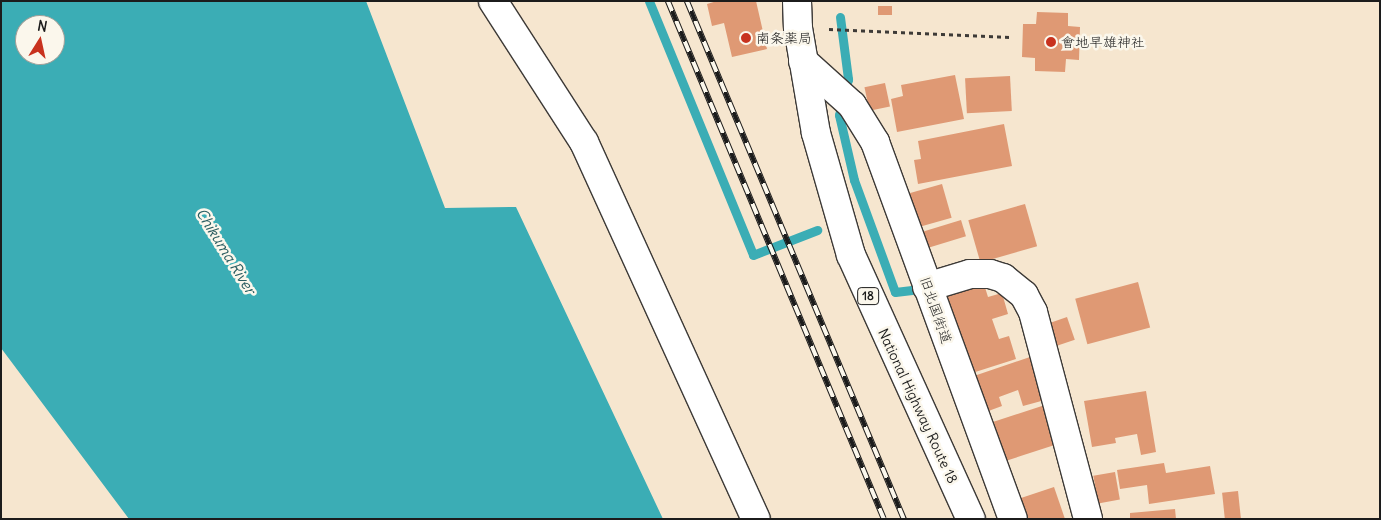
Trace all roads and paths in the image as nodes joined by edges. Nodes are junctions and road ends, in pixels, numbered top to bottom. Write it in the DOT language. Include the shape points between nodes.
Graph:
graph roads {
  1 [pos="493,1"];
  2 [pos="797,1"];
  3 [pos="828,29"];
  4 [pos="1010,37"];
  5 [pos="803,61"];
  6 [pos="928,288"];
  7 [pos="756,519"];
  8 [pos="971,519"];
  9 [pos="1013,519"];
  10 [pos="1088,519"];
  1 -- 7 [label="main road" via="584,142"];
  2 -- 5 [label="main road, National Highway Route 18 / 18"];
  3 -- 4 [label="path"];
  5 -- 6 [label="main road, 旧北国街道" via="844,98 875,142 894,186"];
  5 -- 8 [label="main road, National Highway Route 18 / 18" via="816,133 851,255"];
  6 -- 9 [label="main road, 旧北国街道"];
  6 -- 10 [label="main road" via="970,274 990,274 1003,278 1024,295 1033,312"];
}
